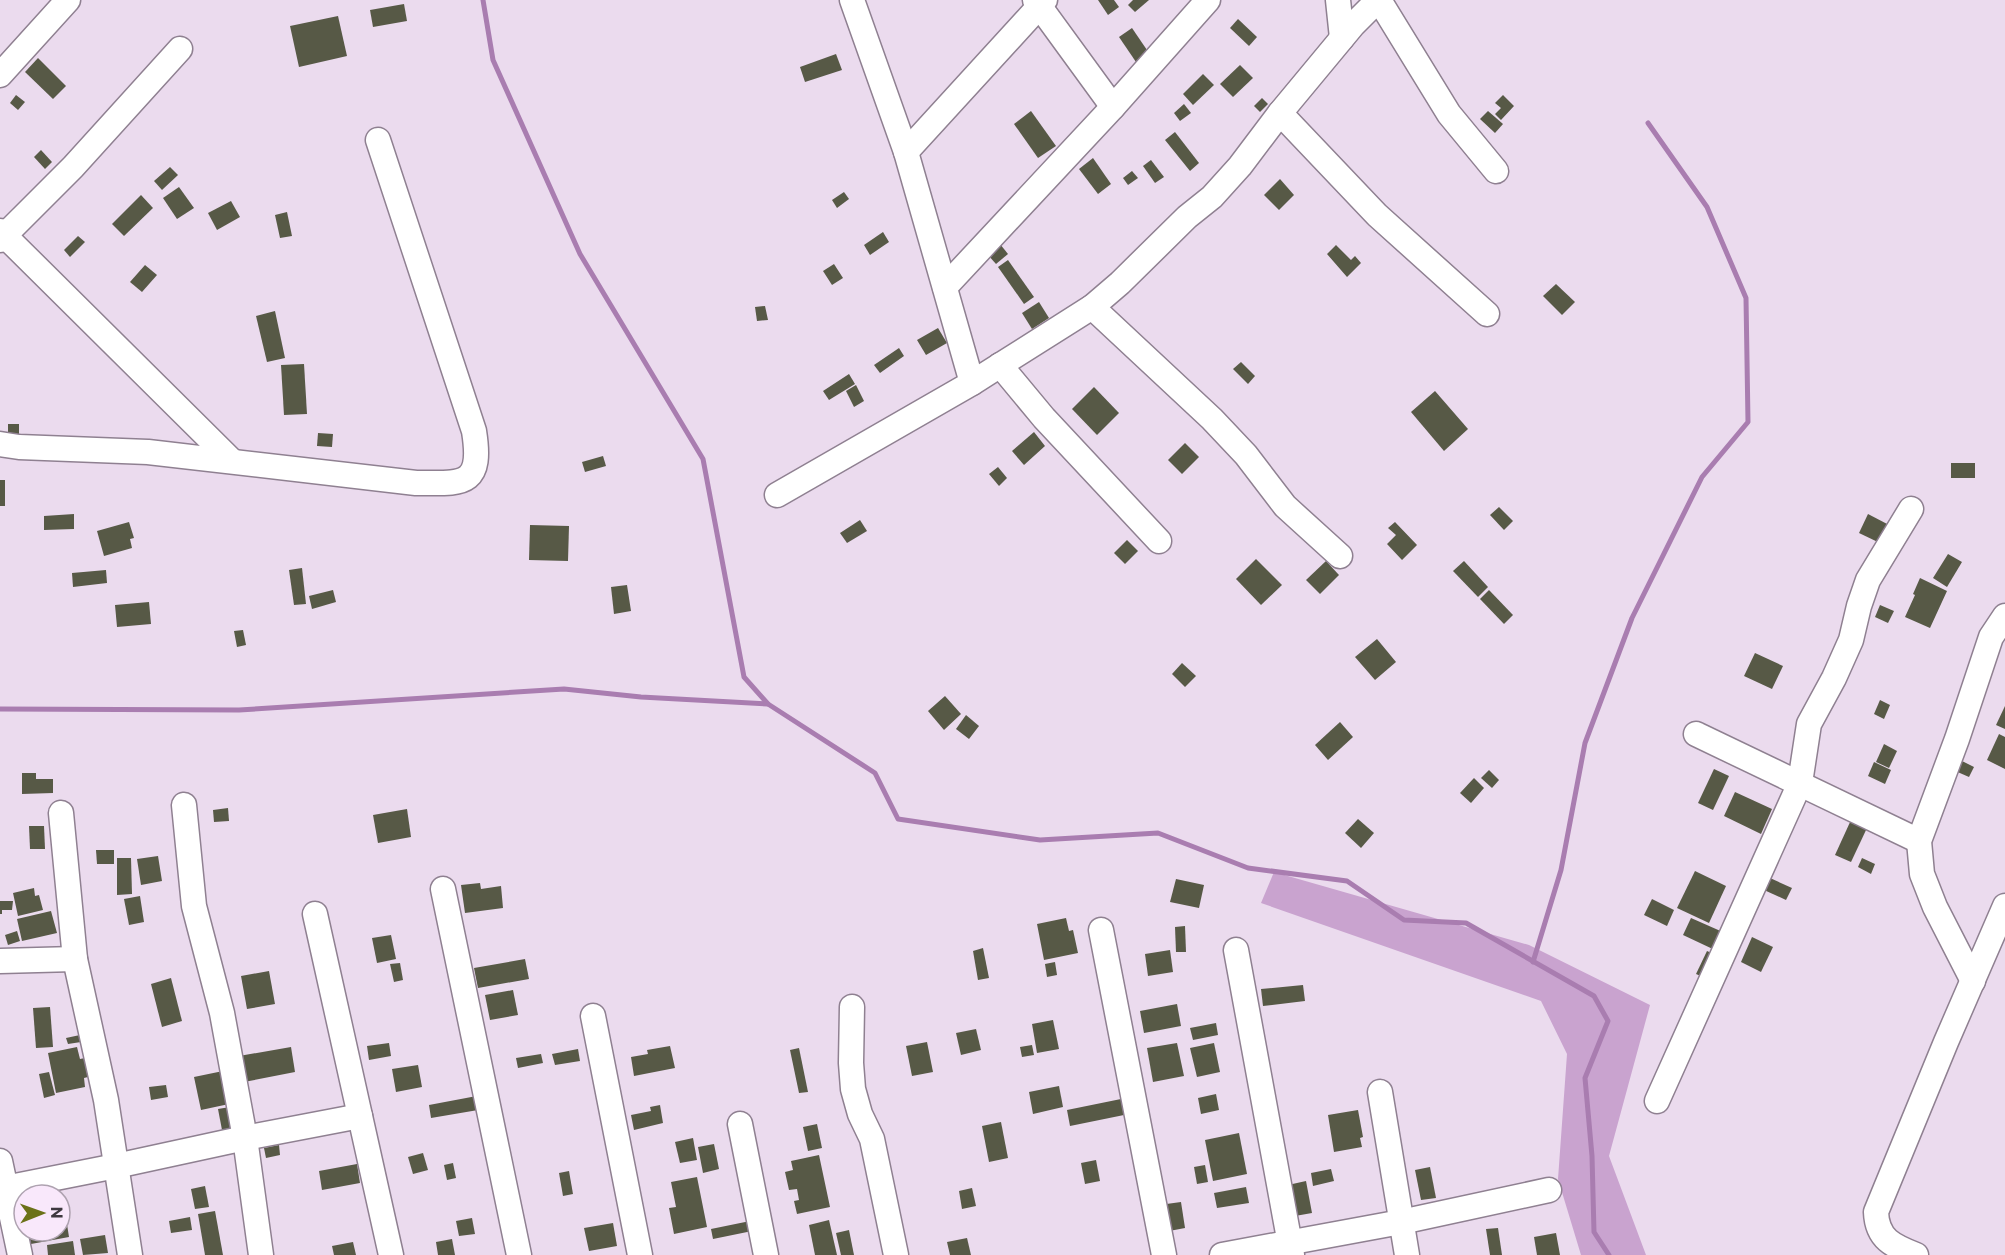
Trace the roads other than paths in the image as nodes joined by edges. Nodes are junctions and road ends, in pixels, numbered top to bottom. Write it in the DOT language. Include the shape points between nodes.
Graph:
graph roads {
  1 [pos="68,0"];
  2 [pos="852,0"];
  3 [pos="1208,0"];
  4 [pos="1338,0"];
  5 [pos="1379,0"];
  6 [pos="1040,2"];
  7 [pos="1342,38"];
  8 [pos="180,49"];
  9 [pos="0,75"];
  10 [pos="1113,106"];
  11 [pos="1280,113"];
  12 [pos="378,140"];
  13 [pos="906,152"];
  14 [pos="1496,171"];
  15 [pos="1,235"];
  16 [pos="945,287"];
  17 [pos="1092,307"];
  18 [pos="1487,314"];
  19 [pos="1000,365"];
  20 [pos="972,383"];
  21 [pos="0,444"];
  22 [pos="232,461"];
  23 [pos="777,495"];
  24 [pos="1911,509"];
  25 [pos="1159,541"];
  26 [pos="1340,556"];
  27 [pos="2005,616"];
  28 [pos="1696,734"];
  29 [pos="1800,783"];
  30 [pos="184,805"];
  31 [pos="61,813"];
  32 [pos="1919,841"];
  33 [pos="443,889"];
  34 [pos="2005,906"];
  35 [pos="315,914"];
  36 [pos="1101,930"];
  37 [pos="1236,950"];
  38 [pos="75,959"];
  39 [pos="0,961"];
  40 [pos="1973,981"];
  41 [pos="852,1007"];
  42 [pos="593,1016"];
  43 [pos="1380,1092"];
  44 [pos="1658,1101"];
  45 [pos="360,1116"];
  46 [pos="740,1124"];
  47 [pos="245,1138"];
  48 [pos="0,1161"];
  49 [pos="116,1166"];
  50 [pos="3,1188"];
  51 [pos="1549,1190"];
  52 [pos="1401,1222"];
  53 [pos="1291,1249"];
  54 [pos="20,1255"];
  55 [pos="130,1255"];
  56 [pos="261,1255"];
  57 [pos="391,1255"];
  58 [pos="519,1255"];
  59 [pos="640,1255"];
  60 [pos="766,1255"];
  61 [pos="896,1255"];
  62 [pos="1164,1255"];
  63 [pos="1222,1255"];
  64 [pos="1407,1255"];
  65 [pos="1916,1255"];
  1 -- 9 [label="street"];
  2 -- 13 [label="street"];
  3 -- 10 [label="street"];
  4 -- 7 [label="street"];
  5 -- 7 [label="street"];
  5 -- 14 [label="street" via="1449,114"];
  6 -- 10 [label="street"];
  6 -- 13 [label="street"];
  7 -- 11 [label="street"];
  8 -- 15 [label="street" via="73,167"];
  10 -- 16 [label="street"];
  11 -- 17 [label="street" via="1212,197"];
  11 -- 18 [label="street" via="1377,215"];
  12 -- 22 [label="street" via="474,431 477,450 472,471 466,480 454,483 416,483"];
  13 -- 16 [label="street"];
  15 -- 22 [label="street"];
  16 -- 20 [label="street"];
  17 -- 19 [label="street"];
  17 -- 26 [label="street" via="1212,419 1285,506"];
  19 -- 20 [label="street"];
  19 -- 25 [label="street"];
  20 -- 23 [label="street"];
  21 -- 22 [label="street"];
  24 -- 29 [label="street" via="1868,580 1851,640 1809,724"];
  27 -- 32 [label="street" via="1991,637"];
  28 -- 29 [label="street"];
  29 -- 32 [label="street"];
  29 -- 44 [label="street"];
  30 -- 47 [label="street" via="194,906 222,1013"];
  31 -- 38 [label="street"];
  32 -- 40 [label="street" via="1922,874"];
  33 -- 58 [label="street"];
  34 -- 40 [label="street"];
  35 -- 45 [label="street"];
  36 -- 62 [label="street"];
  37 -- 53 [label="street"];
  38 -- 39 [label="street"];
  38 -- 49 [label="street" via="106,1100"];
  40 -- 65 [label="street" via="1876,1212 1877,1226 1884,1236 1900,1249"];
  41 -- 61 [label="street" via="853,1089 872,1139"];
  42 -- 59 [label="street"];
  43 -- 52 [label="street"];
  45 -- 47 [label="street"];
  45 -- 57 [label="street"];
  46 -- 60 [label="street"];
  47 -- 49 [label="street"];
  47 -- 56 [label="street"];
  48 -- 50 [label="street"];
  49 -- 50 [label="street"];
  49 -- 55 [label="street"];
  50 -- 54 [label="street"];
  51 -- 52 [label="street"];
  52 -- 53 [label="street"];
  52 -- 64 [label="street"];
  53 -- 63 [label="street"];
}
